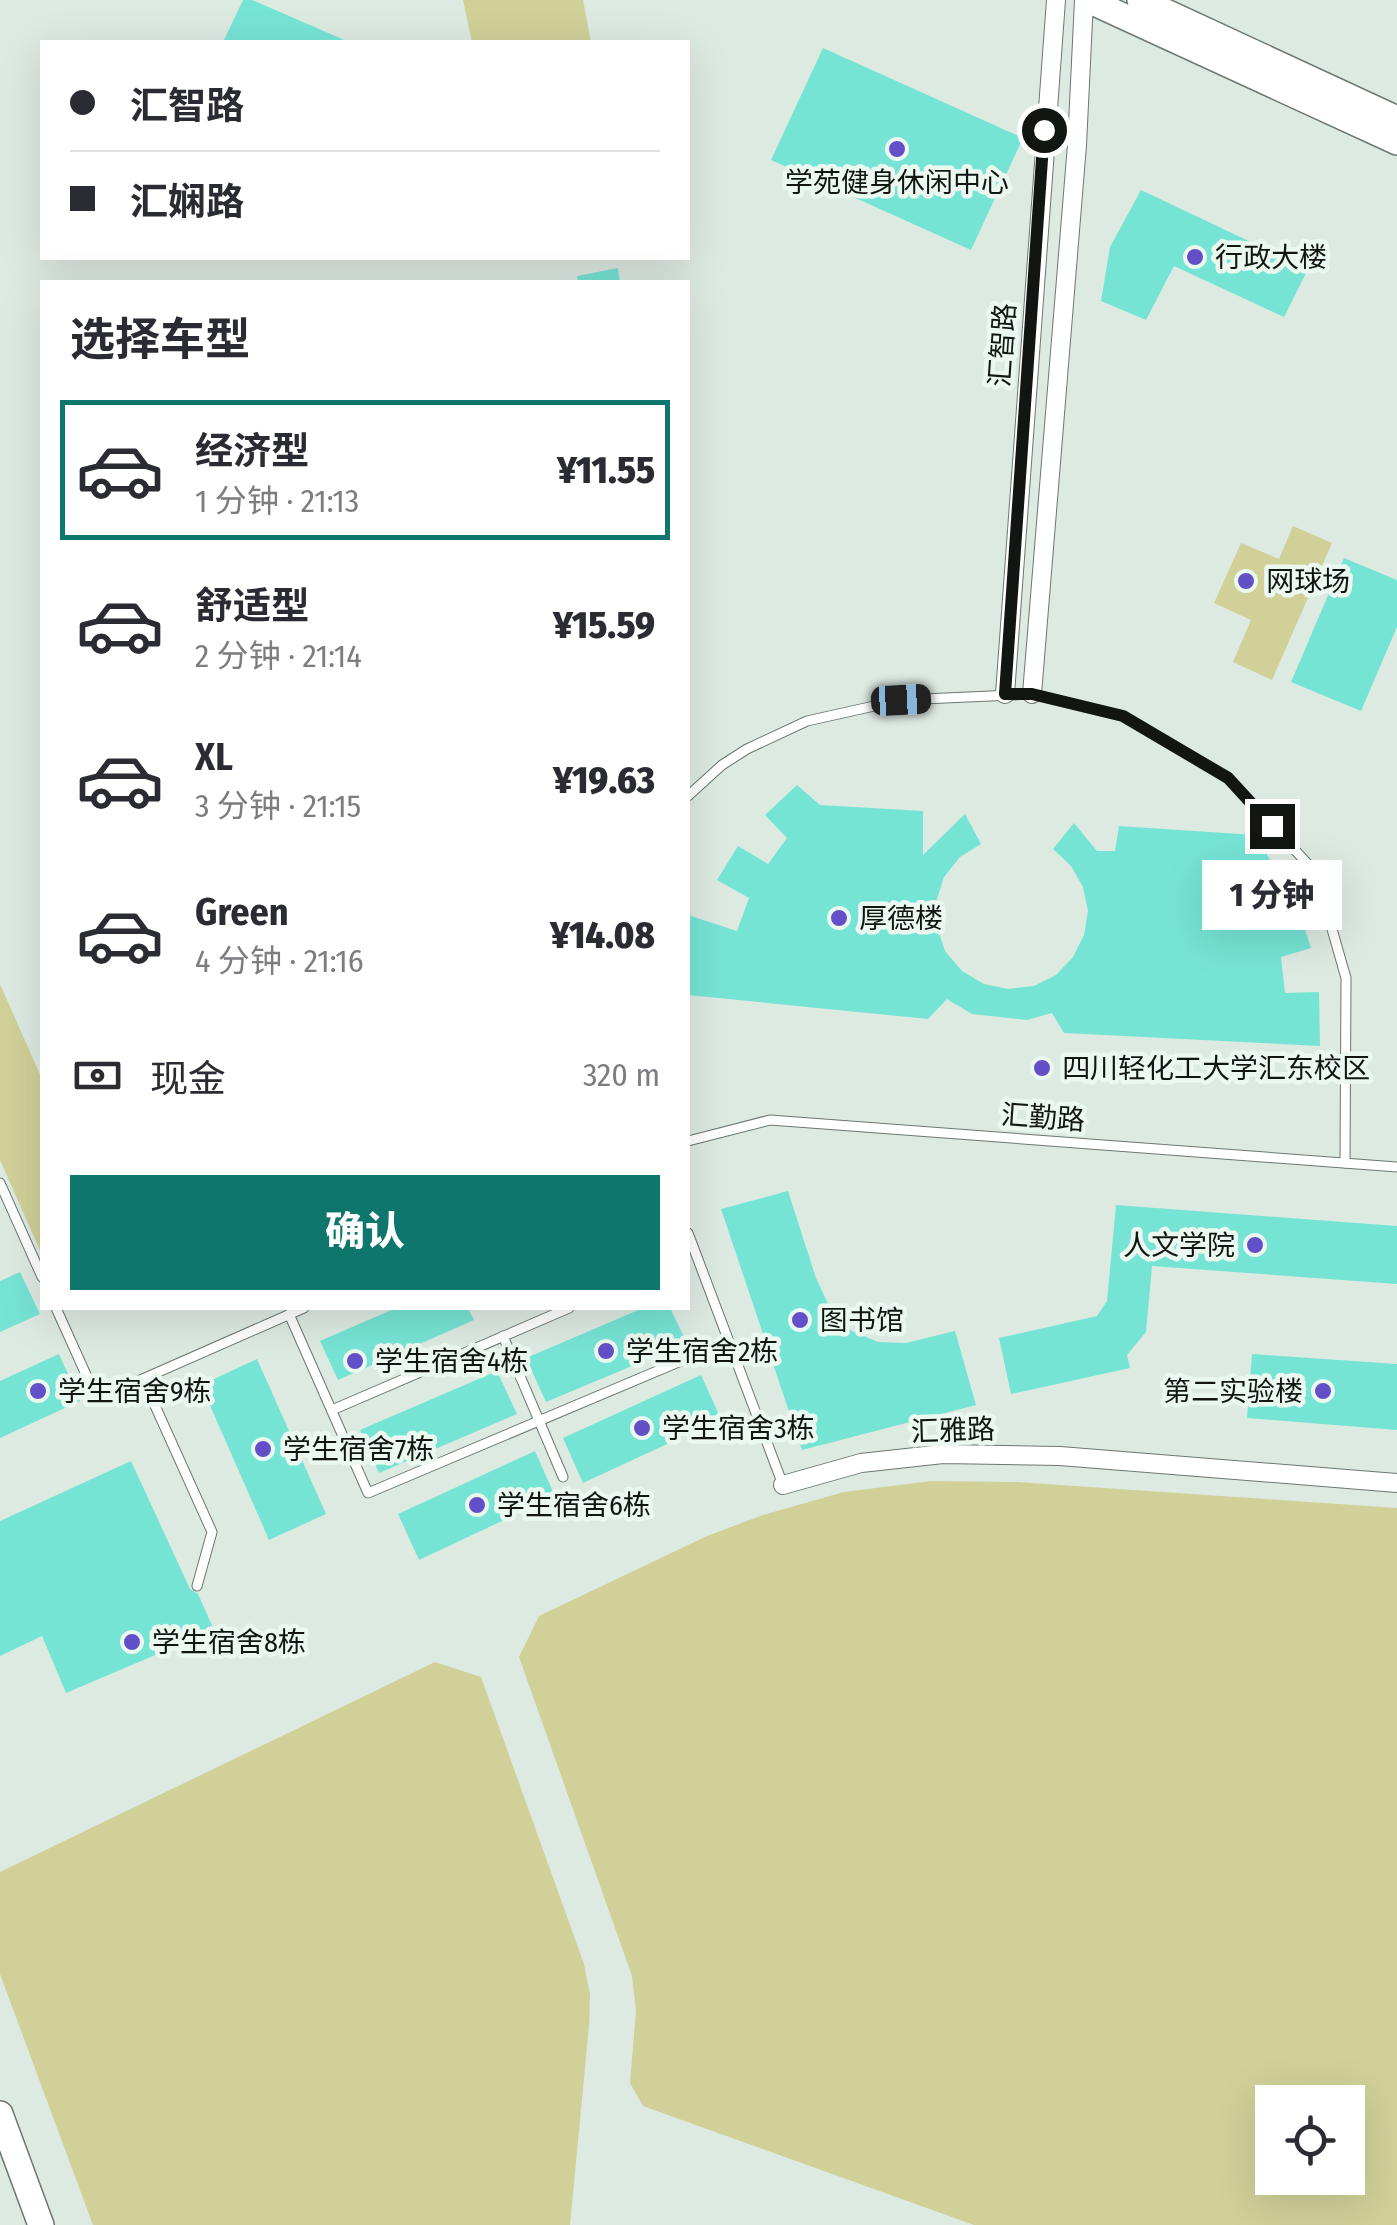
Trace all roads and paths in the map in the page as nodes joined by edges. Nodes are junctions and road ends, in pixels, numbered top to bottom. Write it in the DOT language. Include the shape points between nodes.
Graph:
graph roads {
  1 [pos="1056,0"];
  2 [pos="1086,0"];
  3 [pos="1140,0"];
  4 [pos="1397,118"];
  5 [pos="1397,142"];
  6 [pos="1005,694"];
  7 [pos="1032,694"];
  8 [pos="690,794"];
  9 [pos="690,1140"];
  10 [pos="1344,1162"];
  11 [pos="1397,1167"];
  12 [pos="0,1183"];
  13 [pos="690,1255"];
  14 [pos="40,1273"];
  15 [pos="57,1310"];
  16 [pos="299,1310"];
  17 [pos="564,1310"];
  18 [pos="289,1314"];
  19 [pos="503,1336"];
  20 [pos="726,1342"];
  21 [pos="143,1379"];
  22 [pos="332,1410"];
  23 [pos="538,1420"];
  24 [pos="563,1477"];
  25 [pos="1397,1484"];
  26 [pos="783,1485"];
  27 [pos="196,1586"];
  28 [pos="0,2114"];
  29 [pos="41,2225"];
  1 -- 6 [label="street, 汇智路"];
  2 -- 5 [label="main road"];
  2 -- 7 [label="street, 汇智路"];
  3 -- 4 [label="main road"];
  6 -- 7 [label="lane"];
  6 -- 8 [label="lane" via="901,700 807,721 747,749"];
  7 -- 10 [label="lane" via="1123,716 1228,778 1316,874 1346,978"];
  9 -- 10 [label="lane, 汇勤路" via="770,1120"];
  10 -- 11 [label="lane, 汇勤路"];
  12 -- 14 [label="lane"];
  13 -- 20 [label="lane, 汇雅路"];
  15 -- 21 [label="lane" via="97,1399"];
  16 -- 18 [label="lane"];
  17 -- 19 [label="lane"];
  18 -- 21 [label="lane"];
  18 -- 22 [label="lane"];
  19 -- 22 [label="lane"];
  19 -- 23 [label="lane"];
  20 -- 23 [label="lane"];
  20 -- 26 [label="lane, 汇雅路"];
  21 -- 27 [label="lane" via="212,1532"];
  22 -- 23 [label="lane" via="368,1492"];
  23 -- 24 [label="lane"];
  25 -- 26 [label="street, 汇雅路" via="1060,1456 943,1454 860,1464"];
  28 -- 29 [label="main road"];
}
